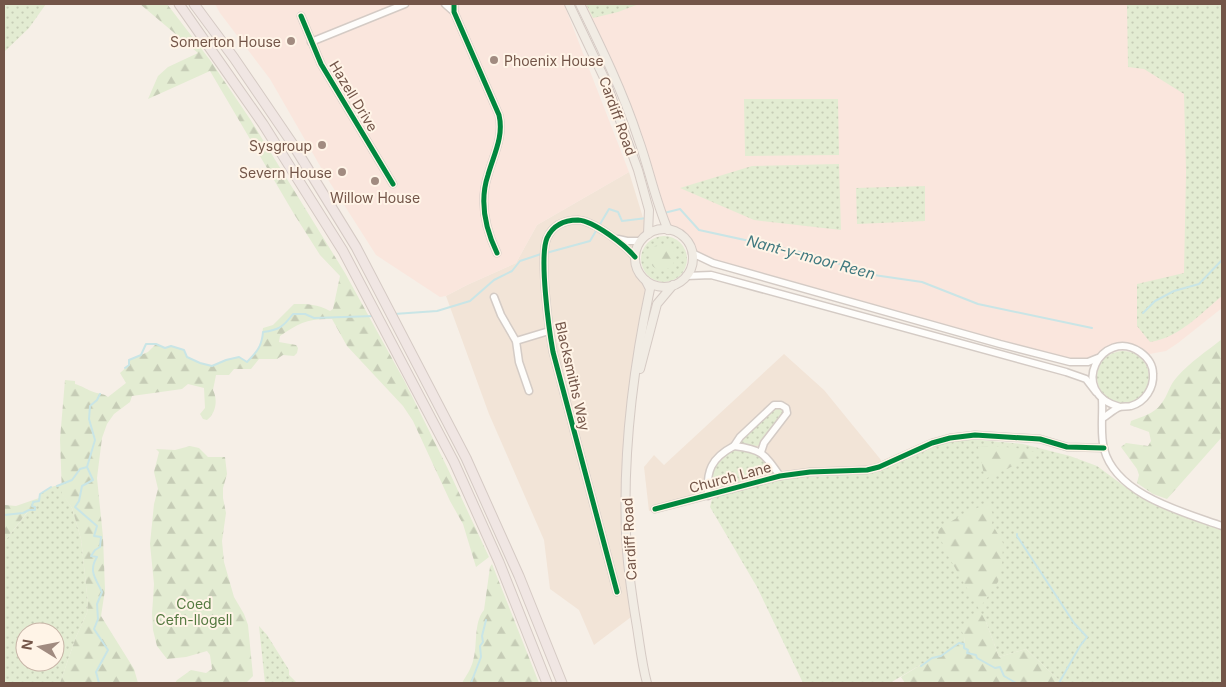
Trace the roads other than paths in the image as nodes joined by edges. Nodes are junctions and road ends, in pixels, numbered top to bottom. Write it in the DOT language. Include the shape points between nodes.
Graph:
graph roads {
  1 [pos="178,4"];
  2 [pos="196,4"];
  3 [pos="405,4"];
  4 [pos="445,4"];
  5 [pos="454,4"];
  6 [pos="569,4"];
  7 [pos="580,4"];
  8 [pos="454,12"];
  9 [pos="301,16"];
  10 [pos="311,42"];
  11 [pos="393,184"];
  12 [pos="668,230"];
  13 [pos="648,234"];
  14 [pos="614,238"];
  15 [pos="640,241"];
  16 [pos="692,253"];
  17 [pos="497,254"];
  18 [pos="635,257"];
  19 [pos="686,276"];
  20 [pos="646,281"];
  21 [pos="673,285"];
  22 [pos="494,297"];
  23 [pos="549,331"];
  24 [pos="516,341"];
  25 [pos="1098,358"];
  26 [pos="530,391"];
  27 [pos="1096,392"];
  28 [pos="633,393"];
  29 [pos="1102,399"];
  30 [pos="1120,407"];
  31 [pos="1104,418"];
  32 [pos="734,446"];
  33 [pos="1104,448"];
  34 [pos="761,452"];
  35 [pos="780,476"];
  36 [pos="708,496"];
  37 [pos="655,509"];
  38 [pos="1222,526"];
  39 [pos="616,592"];
  40 [pos="547,683"];
  41 [pos="562,683"];
  42 [pos="647,683"];
  1 -- 40 [label="highway" via="263,124 343,251 454,462 498,560"];
  2 -- 41 [label="highway" via="292,143 356,247 466,458 509,552"];
  3 -- 10 [label="street"];
  4 -- 8 [label="street"];
  5 -- 8 [label="street"];
  6 -- 13 [label="main road, Cardiff Road" via="606,82 635,161 649,210"];
  7 -- 12 [label="main road, Cardiff Road" via="618,84"];
  8 -- 17 [label="street" via="501,126 500,139 487,176 484,202 487,229"];
  9 -- 10 [label="street, Hazell Drive"];
  10 -- 11 [label="street, Hazell Drive"];
  12 -- 13 [label="main road"];
  12 -- 16 [label="main road" via="685,239"];
  13 -- 15 [label="main road"];
  14 -- 15 [label="street, Blacksmiths Way"];
  14 -- 18 [label="street, Blacksmiths Way"];
  14 -- 23 [label="street, Blacksmiths Way" via="587,221 567,221 558,224 547,239 545,263"];
  15 -- 18 [label="main road"];
  16 -- 19 [label="main road" via="692,265"];
  16 -- 25 [label="street" via="713,263 1000,344 1070,362 1088,362"];
  18 -- 20 [label="main road" via="636,266"];
  19 -- 21 [label="main road"];
  19 -- 27 [label="street" via="711,275 1066,372 1086,379"];
  20 -- 21 [label="main road" via="664,287"];
  20 -- 28 [label="main road, Cardiff Road" via="650,289"];
  21 -- 28 [label="main road, Cardiff Road" via="657,304"];
  22 -- 24 [label="street" via="504,323"];
  23 -- 24 [label="street"];
  23 -- 39 [label="street, Blacksmiths Way"];
  24 -- 26 [label="street" via="519,362"];
  25 -- 27 [label="street" via="1092,375"];
  25 -- 30 [label="street" via="1112,348 1122,346 1135,348 1150,363 1153,384 1148,394 1140,402"];
  27 -- 29 [label="street"];
  28 -- 42 [label="main road, Cardiff Road" via="626,533"];
  29 -- 30 [label="street"];
  29 -- 31 [label="street"];
  30 -- 31 [label="street"];
  31 -- 33 [label="street"];
  32 -- 34 [label="street"];
  32 -- 34 [label="street" via="774,405 781,405 787,413"];
  32 -- 36 [label="street" via="716,458 710,467"];
  33 -- 35 [label="street, Church Lane" via="1067,446 1040,439 950,438 867,470"];
  33 -- 38 [label="street" via="1109,464 1126,483 1187,515"];
  34 -- 35 [label="street"];
  35 -- 36 [label="street, Church Lane"];
  36 -- 37 [label="street, Church Lane"];
}
